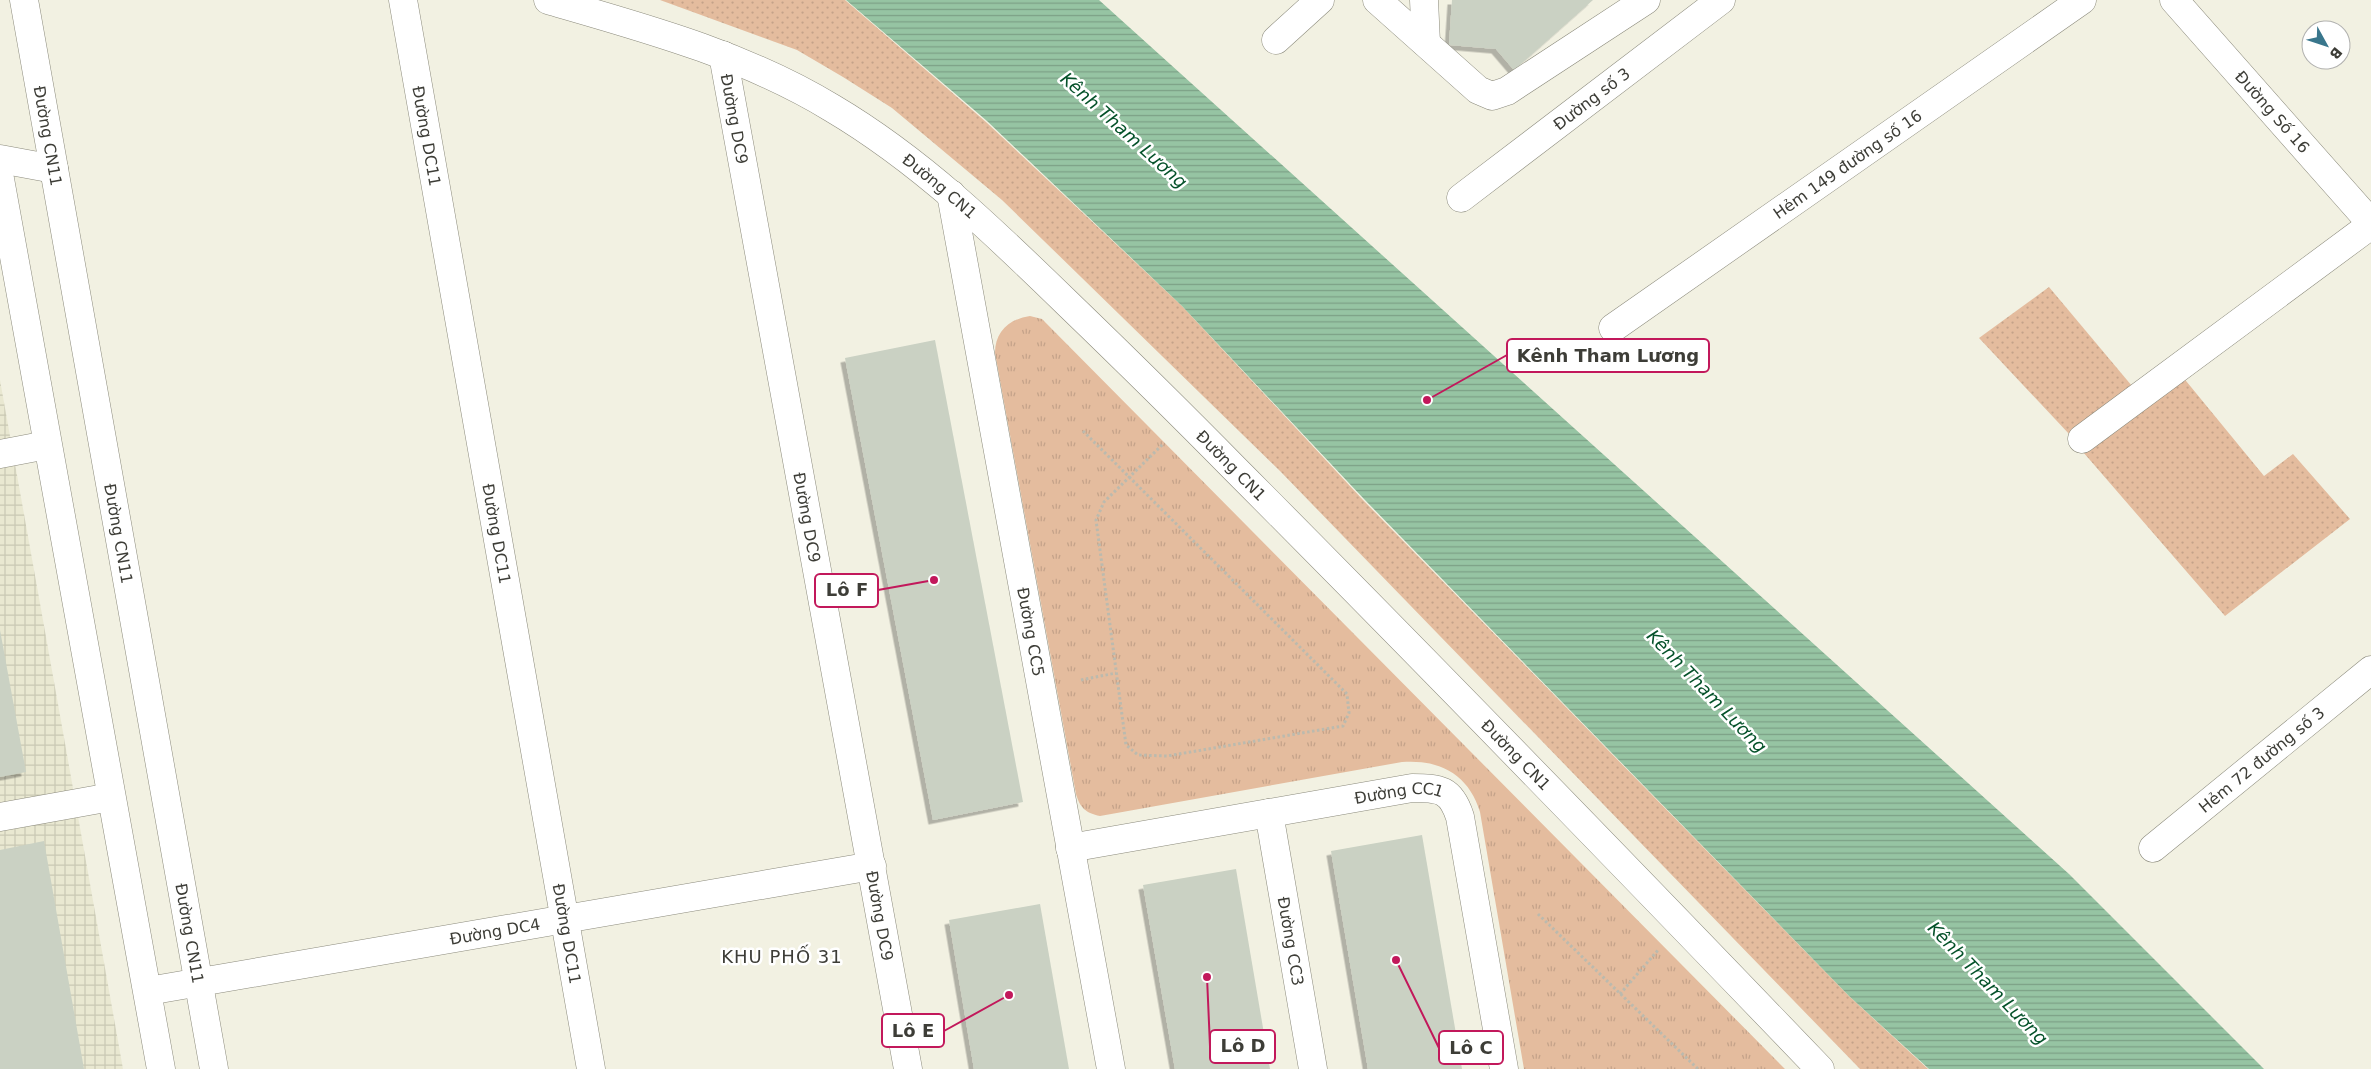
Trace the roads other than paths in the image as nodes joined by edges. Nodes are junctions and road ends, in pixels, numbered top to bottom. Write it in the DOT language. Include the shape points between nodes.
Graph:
graph roads {
  1 [pos="24,0"];
  2 [pos="404,0"];
  3 [pos="548,0"];
  4 [pos="1320,0"];
  5 [pos="1378,0"];
  6 [pos="1424,0"];
  7 [pos="1646,0"];
  8 [pos="1721,0"];
  9 [pos="2082,0"];
  10 [pos="2174,0"];
  11 [pos="1276,40"];
  12 [pos="1426,43"];
  13 [pos="723,55"];
  14 [pos="0,159"];
  15 [pos="54,169"];
  16 [pos="0,179"];
  17 [pos="951,194"];
  18 [pos="1461,198"];
  19 [pos="2371,224"];
  20 [pos="1613,328"];
  21 [pos="2082,439"];
  22 [pos="47,445"];
  23 [pos="0,454"];
  24 [pos="2371,670"];
  25 [pos="111,797"];
  26 [pos="1269,813"];
  27 [pos="0,817"];
  28 [pos="1070,848"];
  29 [pos="2153,848"];
  30 [pos="872,866"];
  31 [pos="565,919"];
  32 [pos="198,982"];
  33 [pos="148,991"];
  34 [pos="161,1069"];
  35 [pos="214,1069"];
  36 [pos="591,1069"];
  37 [pos="908,1069"];
  38 [pos="1111,1069"];
  39 [pos="1314,1069"];
  40 [pos="1504,1069"];
  41 [pos="1820,1069"];
  1 -- 15 [label="street, Đường CN11"];
  2 -- 31 [label="street, Đường DC11"];
  3 -- 13 [label="street, Đường CN1" via="662,33"];
  4 -- 11 [label="street"];
  5 -- 12 [label="street"];
  6 -- 12 [label="street"];
  7 -- 12 [label="street" via="1499,95 1478,90"];
  8 -- 18 [label="street, Đường số 3"];
  9 -- 20 [label="street, Hẻm 149 đường số 16"];
  10 -- 19 [label="street, Đường Số 16"];
  13 -- 17 [label="street, Đường CN1" via="830,106 883,141"];
  13 -- 30 [label="street, Đường DC9"];
  14 -- 15 [label="street"];
  15 -- 32 [label="street, Đường CN11"];
  16 -- 22 [label="street"];
  17 -- 28 [label="street, Đường CC5"];
  17 -- 41 [label="street, Đường CN1" via="1187,420 1508,745"];
  19 -- 21 [label="street"];
  22 -- 23 [label="street"];
  22 -- 25 [label="street"];
  24 -- 29 [label="street, Hẻm 72 đường số 3"];
  25 -- 27 [label="street"];
  25 -- 33 [label="street"];
  26 -- 28 [label="street, Đường CC1"];
  26 -- 39 [label="street, Đường CC3"];
  26 -- 40 [label="street, Đường CC1" via="1412,788 1431,788 1446,792 1451,797 1460,817"];
  28 -- 38 [label="street, Đường CC5"];
  30 -- 31 [label="street, Đường DC4"];
  30 -- 37 [label="street, Đường DC9"];
  31 -- 32 [label="street, Đường DC4"];
  31 -- 36 [label="street, Đường DC11"];
  32 -- 33 [label="street, Đường DC4"];
  32 -- 35 [label="street, Đường CN11"];
  33 -- 34 [label="street"];
}
